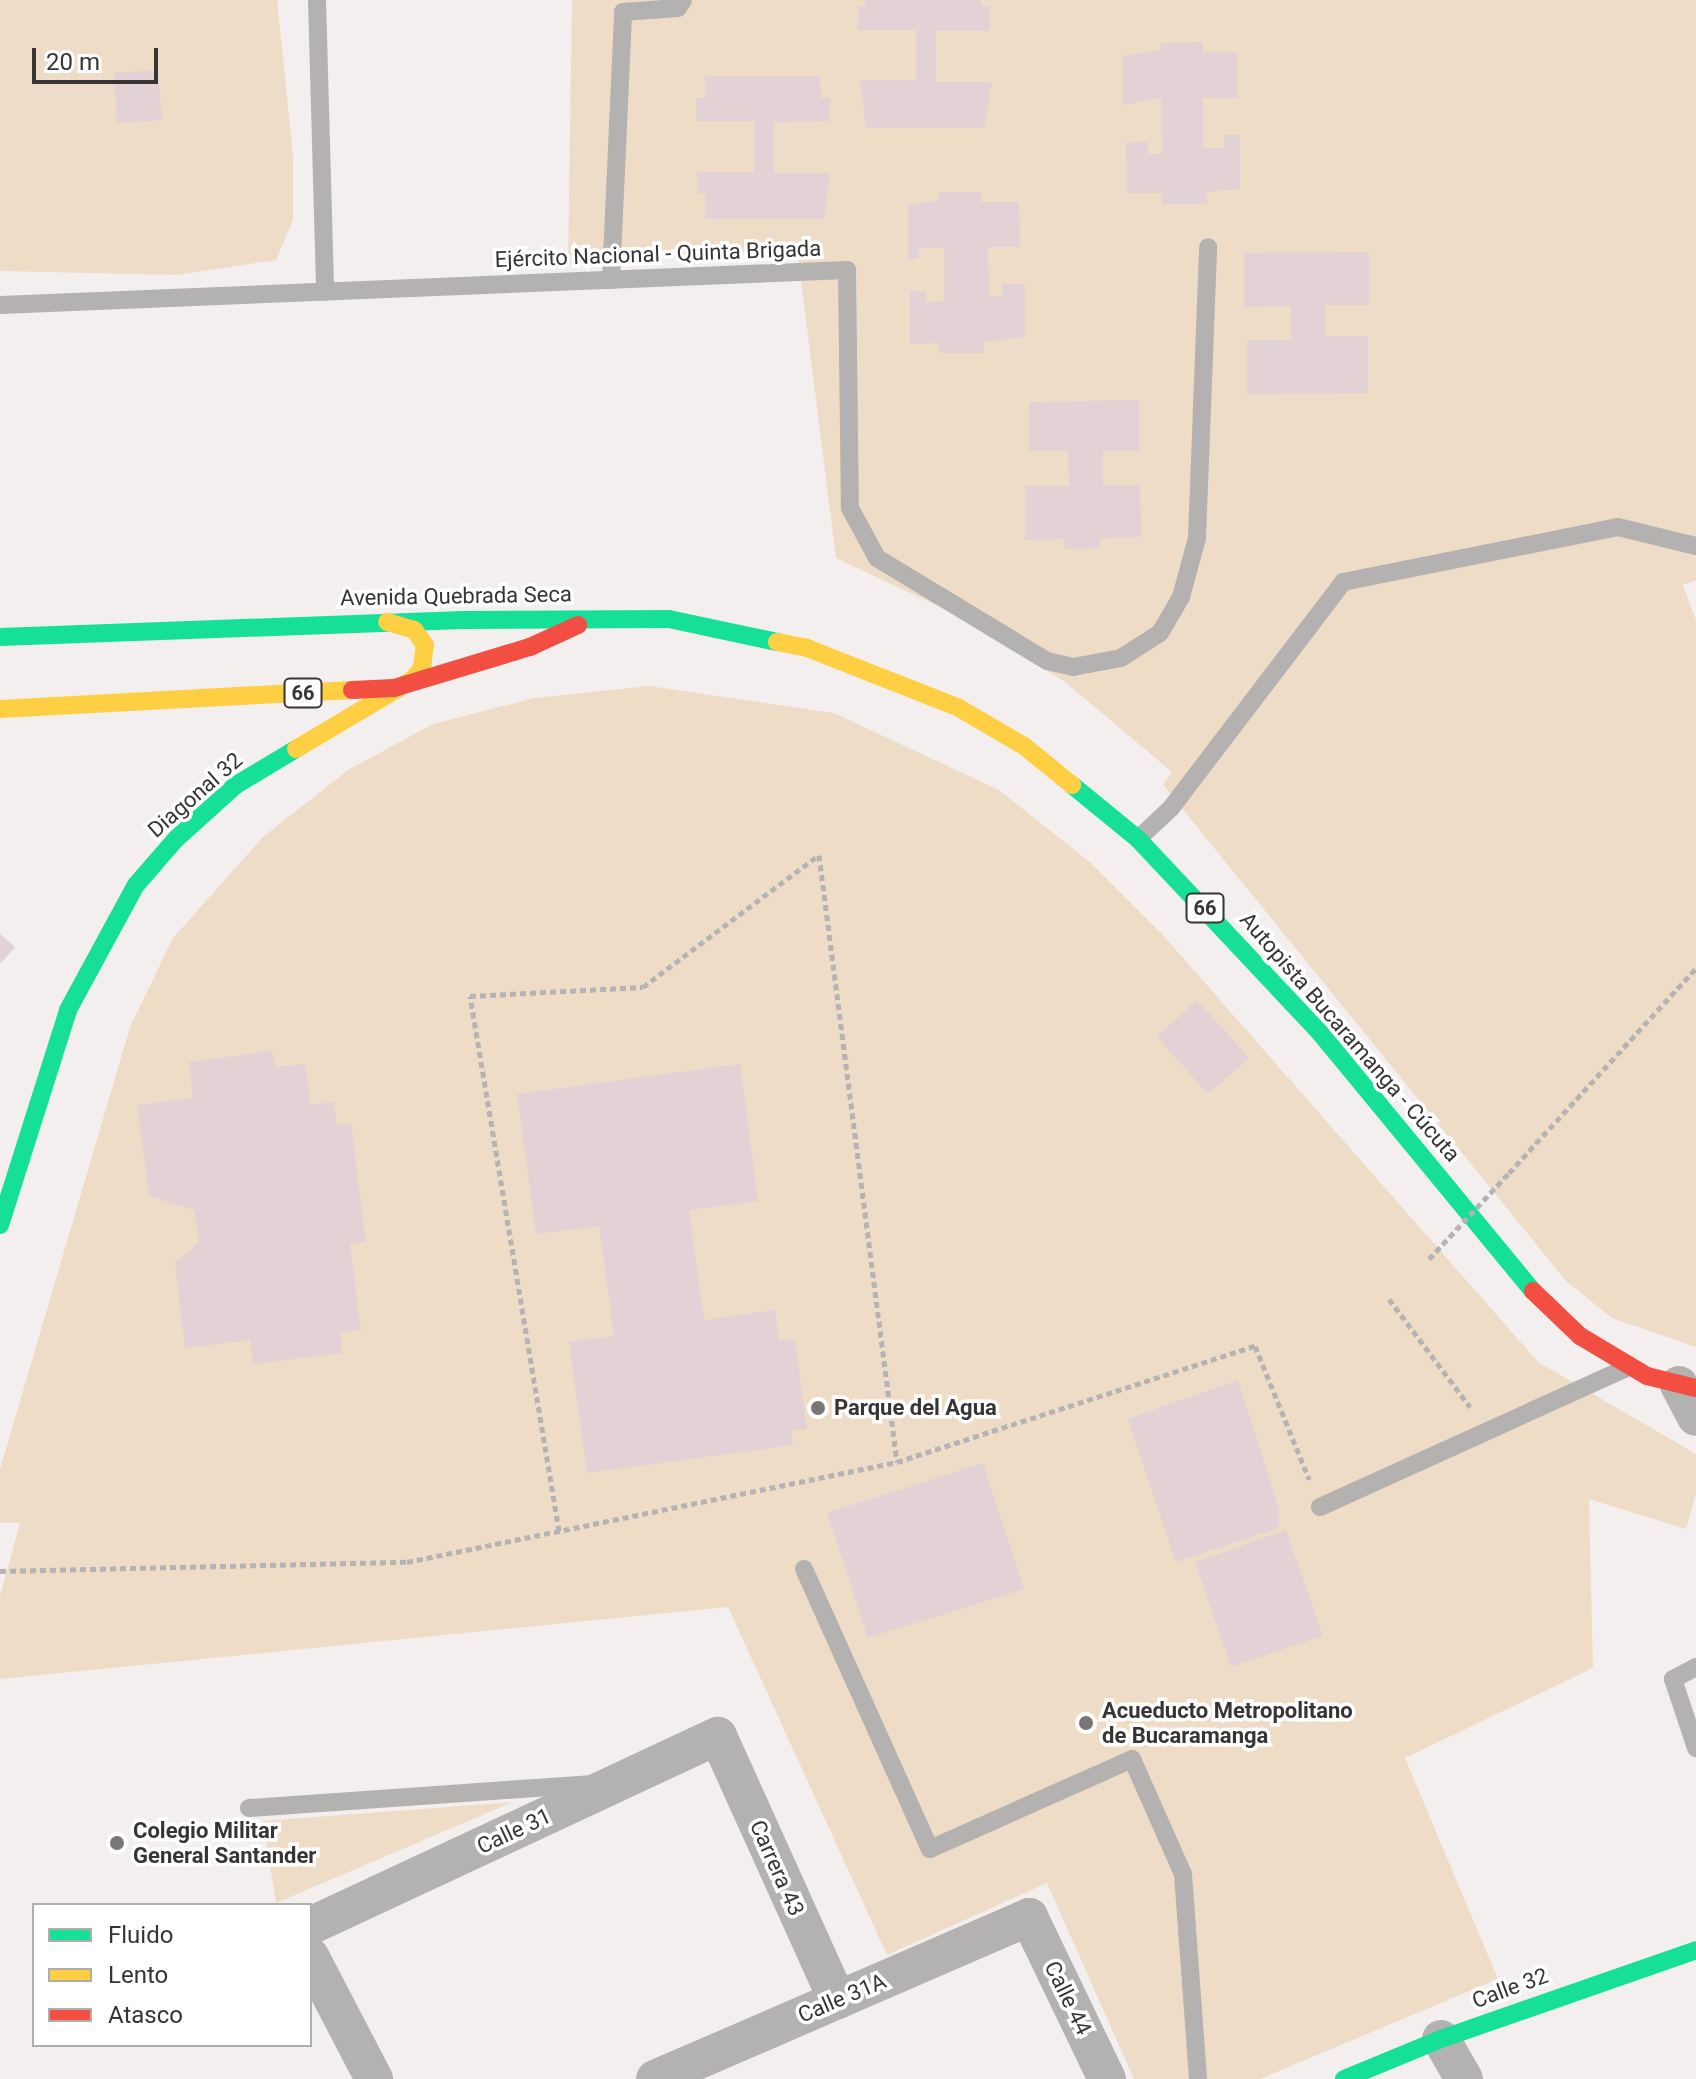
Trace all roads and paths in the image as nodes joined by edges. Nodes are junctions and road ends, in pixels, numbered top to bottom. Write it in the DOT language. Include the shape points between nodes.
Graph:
graph roads {
  1 [pos="317,0"];
  2 [pos="683,0"];
  3 [pos="1208,247"];
  4 [pos="611,280"];
  5 [pos="325,292"];
  6 [pos="0,305"];
  7 [pos="1696,546"];
  8 [pos="594,617"];
  9 [pos="387,622"];
  10 [pos="0,637"];
  11 [pos="394,688"];
  12 [pos="0,709"];
  13 [pos="1138,839"];
  14 [pos="1696,968"];
  15 [pos="0,1225"];
  16 [pos="1429,1259"];
  17 [pos="1389,1299"];
  18 [pos="1628,1367"];
  19 [pos="1690,1397"];
  20 [pos="1488,1431"];
  21 [pos="897,1462"];
  22 [pos="1320,1507"];
  23 [pos="559,1531"];
  24 [pos="804,1569"];
  25 [pos="0,1571"];
  26 [pos="1696,1667"];
  27 [pos="718,1736"];
  28 [pos="1696,1748"];
  29 [pos="619,1782"];
  30 [pos="249,1808"];
  31 [pos="1029,1917"];
  32 [pos="312,1925"];
  33 [pos="1696,1950"];
  34 [pos="312,1960"];
  35 [pos="837,2000"];
  36 [pos="1441,2039"];
  37 [pos="374,2079"];
  38 [pos="655,2079"];
  39 [pos="1107,2079"];
  40 [pos="1198,2079"];
  41 [pos="1344,2079"];
  42 [pos="1464,2079"];
  1 -- 5 [label="lane"];
  2 -- 4 [label="lane" via="678,8 623,12"];
  3 -- 4 [label="lane, Ejército Nacional - Quinta Brigada" via="1197,538 1181,597 1160,633 1121,658 1073,667 1047,661 877,558 850,508 847,270"];
  4 -- 5 [label="lane, Ejército Nacional - Quinta Brigada"];
  5 -- 6 [label="lane, Ejército Nacional - Quinta Brigada"];
  7 -- 13 [label="lane" via="1618,527 1343,582 1171,808"];
  8 -- 9 [label="main road, Avenida Quebrada Seca / 66"];
  8 -- 11 [label="main road, Avenida Quebrada Seca / 66" via="530,647"];
  8 -- 13 [label="main road, Autopista Bucaramanga - Cúcuta / 66" via="669,619 740,630 890,678 959,708 1024,746"];
  9 -- 10 [label="main road, Avenida Quebrada Seca / 66"];
  9 -- 11 [label="main road, Diagonal 32" via="414,630 425,645 422,668"];
  11 -- 12 [label="main road, Avenida Quebrada Seca / 66"];
  11 -- 15 [label="main road, Diagonal 32" via="236,785 176,839 136,885 68,1010"];
  13 -- 18 [label="main road, Autopista Bucaramanga - Cúcuta / 66" via="1321,1034 1543,1303 1580,1336"];
  14 -- 16 [label="path, bridge"];
  17 -- 20 [label="path"];
  18 -- 19 [label="main road, Autopista Bucaramanga - Cúcuta / 66"];
  18 -- 20 [label="lane"];
  20 -- 22 [label="lane"];
  21 -- 22 [label="path" via="1255,1346"];
  21 -- 23 [label="path"];
  21 -- 23 [label="path" via="819,855 643,987 470,996"];
  23 -- 25 [label="path" via="407,1562"];
  24 -- 40 [label="lane" via="930,1849 1132,1759 1183,1874"];
  26 -- 28 [label="lane" via="1673,1679"];
  27 -- 29 [label="street, Calle 31"];
  27 -- 35 [label="street, Carrera 43"];
  29 -- 30 [label="lane"];
  29 -- 32 [label="street, Calle 31"];
  31 -- 35 [label="street, Calle 31A"];
  31 -- 39 [label="street, Calle 44"];
  33 -- 36 [label="main road, Calle 32"];
  34 -- 37 [label="street"];
  35 -- 38 [label="street, Calle 31A"];
  36 -- 41 [label="main road, Calle 32"];
  36 -- 42 [label="street"];
}
